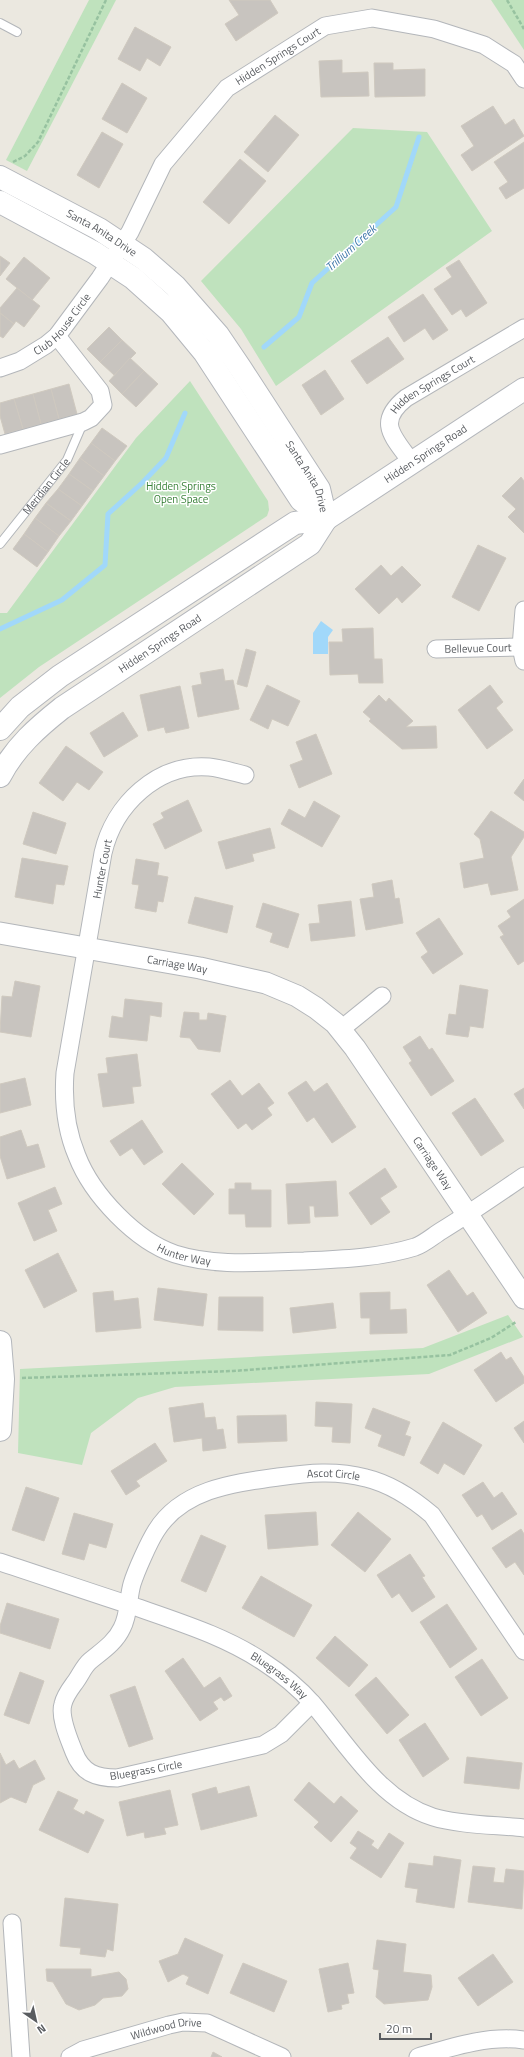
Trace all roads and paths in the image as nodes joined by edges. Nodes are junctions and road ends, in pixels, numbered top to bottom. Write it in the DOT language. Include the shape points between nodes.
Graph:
graph roads {
  1 [pos="106,0"];
  2 [pos="507,0"];
  3 [pos="0,23"];
  4 [pos="524,29"];
  5 [pos="17,32"];
  6 [pos="524,79"];
  7 [pos="5,170"];
  8 [pos="0,202"];
  9 [pos="122,244"];
  10 [pos="110,263"];
  11 [pos="524,328"];
  12 [pos="57,336"];
  13 [pos="0,368"];
  14 [pos="524,389"];
  15 [pos="83,422"];
  16 [pos="0,446"];
  17 [pos="412,463"];
  18 [pos="326,519"];
  19 [pos="0,544"];
  20 [pos="524,610"];
  21 [pos="436,650"];
  22 [pos="522,654"];
  23 [pos="0,729"];
  24 [pos="245,775"];
  25 [pos="0,776"];
  26 [pos="0,933"];
  27 [pos="88,948"];
  28 [pos="382,996"];
  29 [pos="340,1030"];
  30 [pos="524,1176"];
  31 [pos="467,1215"];
  32 [pos="524,1298"];
  33 [pos="516,1322"];
  34 [pos="0,1342"];
  35 [pos="3,1379"];
  36 [pos="0,1430"];
  37 [pos="0,1562"];
  38 [pos="128,1605"];
  39 [pos="524,1651"];
  40 [pos="312,1703"];
  41 [pos="524,1828"];
  42 [pos="12,1923"];
  43 [pos="524,2040"];
  44 [pos="21,2057"];
  45 [pos="70,2057"];
  46 [pos="282,2057"];
  47 [pos="418,2057"];
  1 -- 7 [label="path" via="38,142 25,156"];
  2 -- 4 [label="path"];
  3 -- 5 [label="lane"];
  6 -- 9 [label="street, Hidden Springs Court" via="514,64 484,45 434,29 372,18 326,26 227,88 163,164"];
  7 -- 9 [label="main road, Santa Anita Drive"];
  8 -- 10 [label="main road, Santa Anita Drive" via="74,240"];
  9 -- 10 [label="street, Hidden Springs Court"];
  9 -- 18 [label="main road, Santa Anita Drive" via="144,259 174,286 218,335 319,489"];
  10 -- 12 [label="street, Club House Circle"];
  10 -- 18 [label="main road, Santa Anita Drive" via="133,278 176,318 204,352 301,500"];
  11 -- 17 [label="street, Hidden Springs Court" via="395,407 389,420 390,431"];
  12 -- 13 [label="street, Club House Circle" via="20,361"];
  12 -- 15 [label="street" via="103,398 103,405 99,410"];
  14 -- 17 [label="main road, Hidden Springs Road"];
  15 -- 16 [label="street"];
  15 -- 19 [label="lane, Meridian Circle" via="67,460"];
  17 -- 18 [label="main road, Hidden Springs Road"];
  18 -- 23 [label="main road, Hidden Springs Road" via="295,523 60,676 20,707"];
  18 -- 25 [label="main road, Hidden Springs Road" via="310,544 57,712 26,739"];
  20 -- 22 [label="street"];
  21 -- 22 [label="street, Bellevue Court"];
  24 -- 27 [label="street, Hunter Court" via="208,767 178,770 157,779 129,801 113,823 104,851"];
  26 -- 27 [label="street, Carriage Way"];
  27 -- 29 [label="street, Carriage Way" via="208,969 266,983 305,1000 326,1015"];
  27 -- 31 [label="street, Hunter Way" via="65,1073 67,1120 77,1156 90,1182 125,1224 151,1244 176,1254 214,1262 375,1257 417,1246"];
  28 -- 29 [label="street"];
  29 -- 31 [label="street, Carriage Way" via="355,1048"];
  30 -- 31 [label="street, Hunter Way"];
  31 -- 32 [label="street, Carriage Way"];
  33 -- 35 [label="path" via="491,1338 450,1356 233,1370"];
  34 -- 35 [label="main road"];
  35 -- 36 [label="main road"];
  37 -- 38 [label="street, Bluegrass Way"];
  38 -- 39 [label="street, Ascot Circle" via="133,1582 156,1530 171,1513 190,1499 237,1482 317,1472 344,1473 385,1484 410,1498 432,1516"];
  38 -- 40 [label="street, Bluegrass Way" via="186,1624 240,1648 263,1662"];
  38 -- 40 [label="street, Bluegrass Circle" via="123,1627 115,1641 87,1664 68,1692 62,1706 76,1755 90,1773 102,1778 117,1778 253,1748 281,1734"];
  40 -- 41 [label="street, Bluegrass Way" via="368,1772 399,1800 434,1817"];
  42 -- 44 [label="street"];
  43 -- 47 [label="street" via="486,2040"];
  45 -- 46 [label="street, Wildwood Drive" via="83,2050 183,2022 207,2023"];
}
